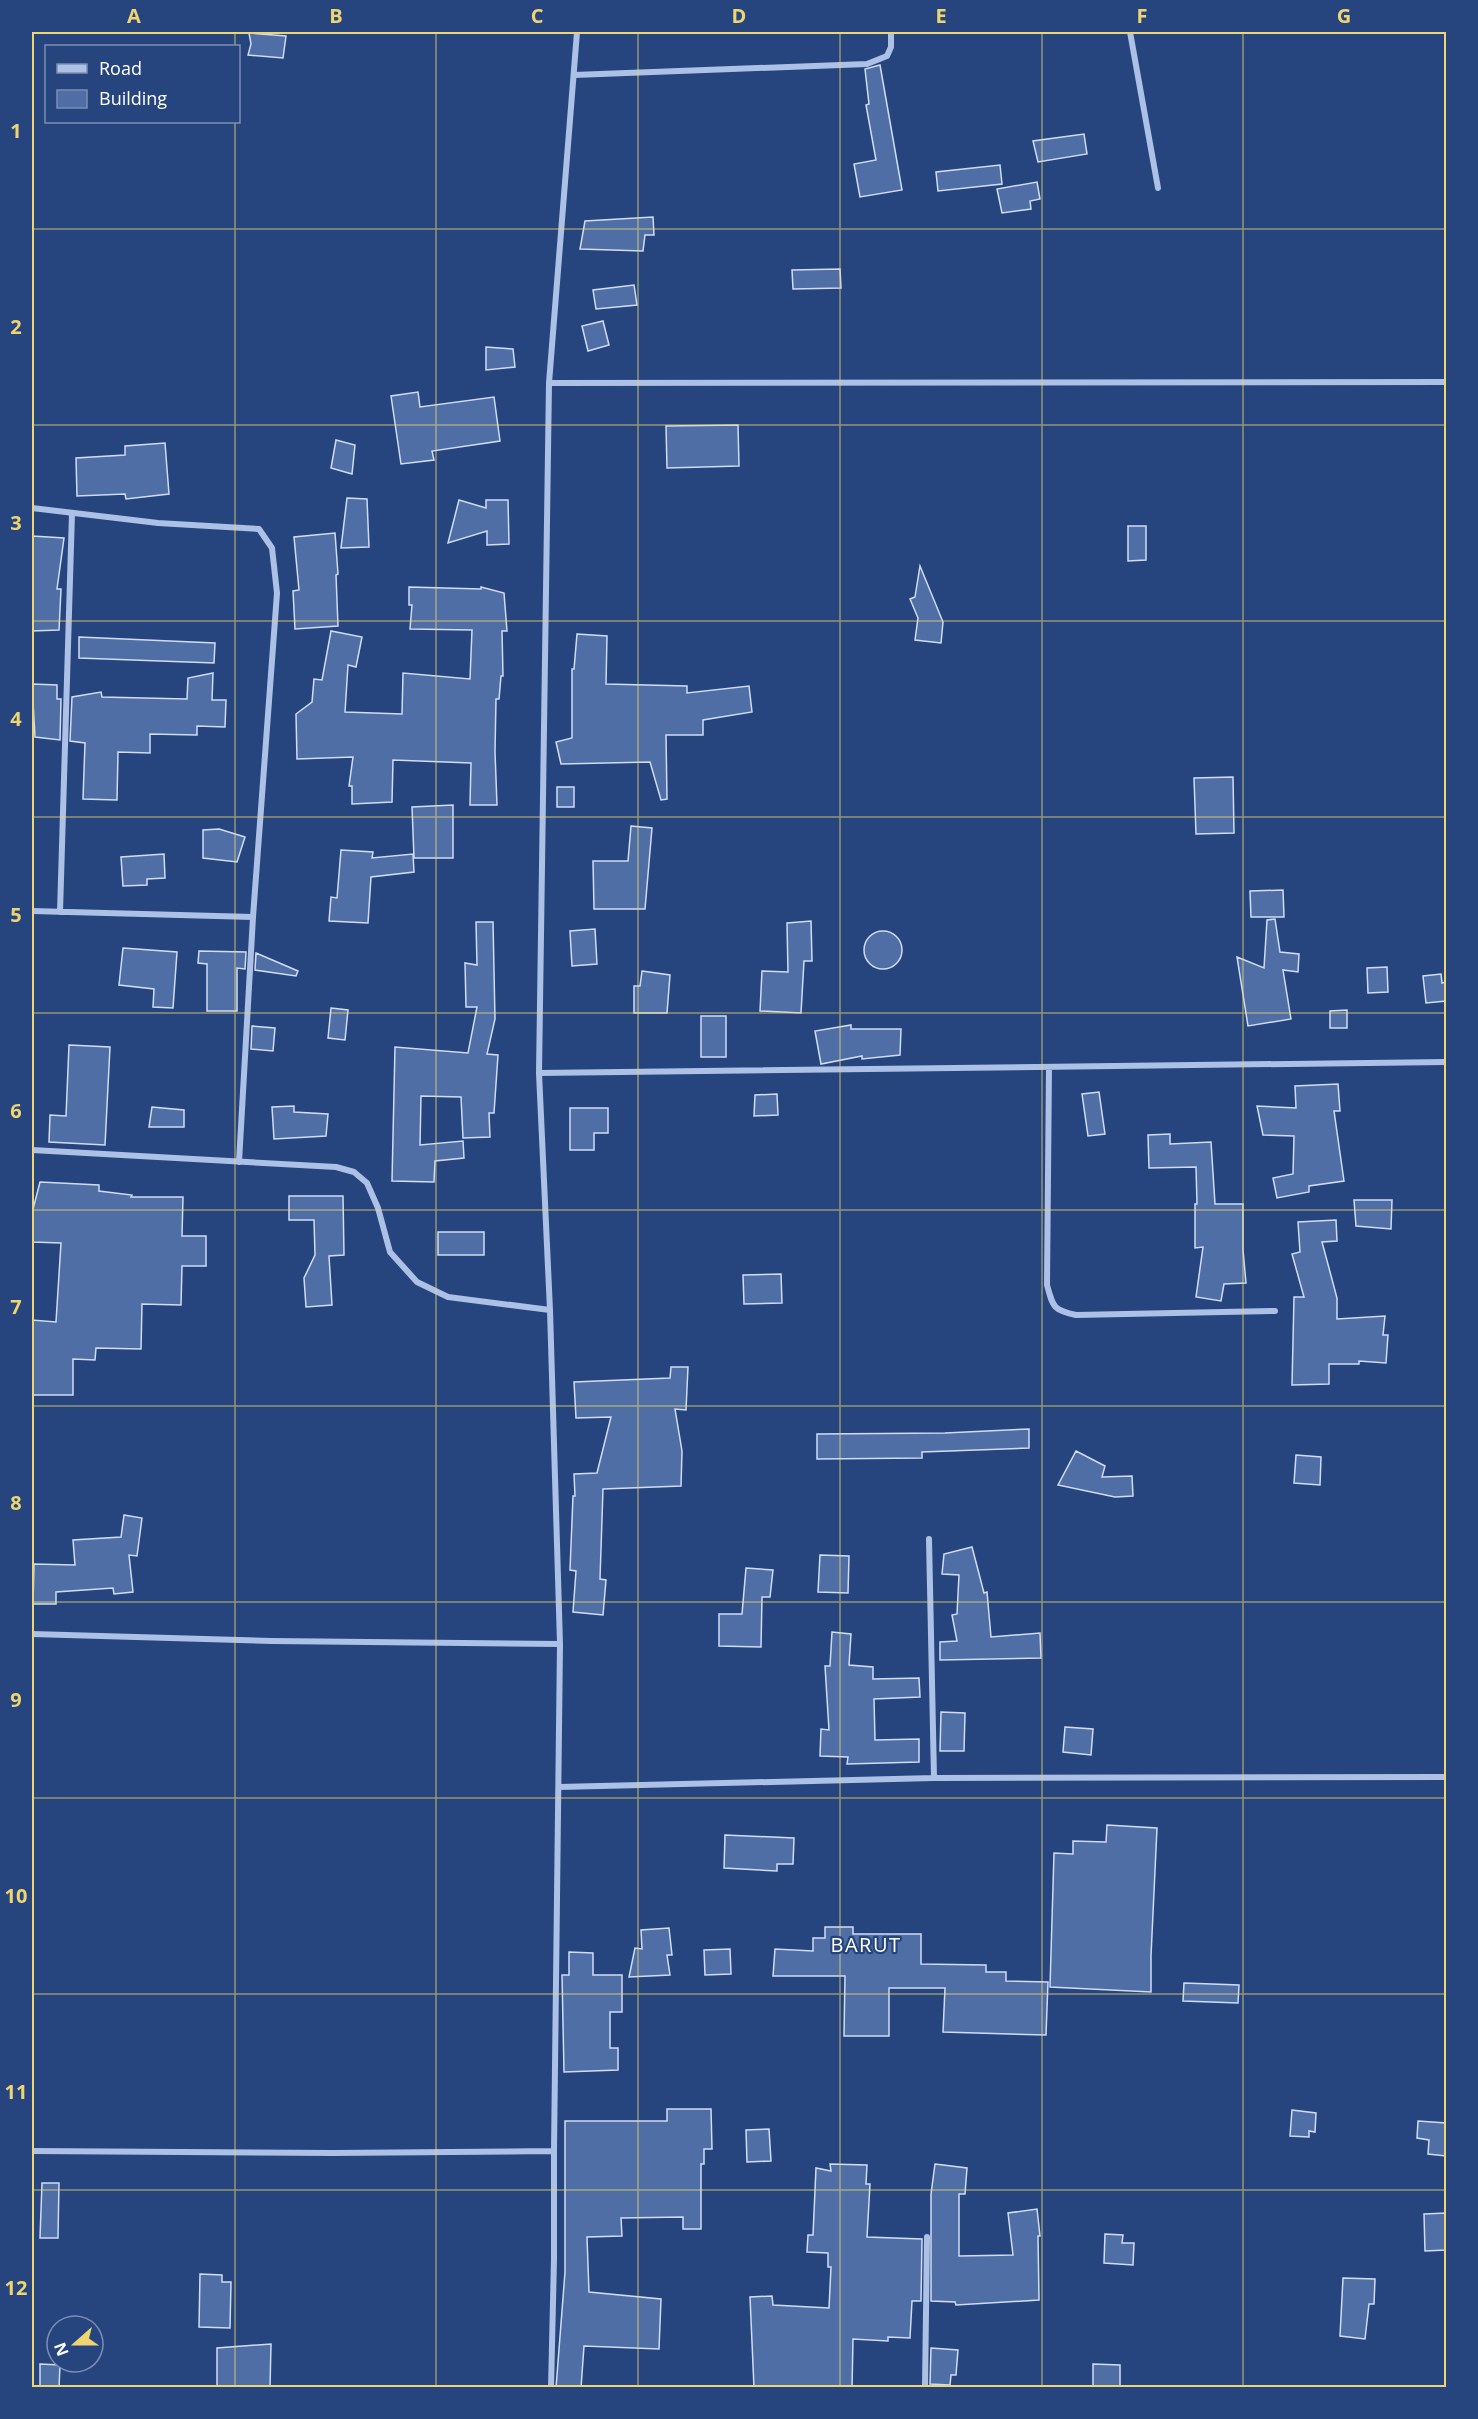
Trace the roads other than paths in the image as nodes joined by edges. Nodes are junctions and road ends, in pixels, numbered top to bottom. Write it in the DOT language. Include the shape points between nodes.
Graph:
graph roads {
  1 [pos="577,32"];
  2 [pos="891,32"];
  3 [pos="1130,32"];
  4 [pos="574,75"];
  5 [pos="1158,188"];
  6 [pos="1446,382"];
  7 [pos="549,383"];
  8 [pos="32,508"];
  9 [pos="72,513"];
  10 [pos="32,911"];
  11 [pos="60,912"];
  12 [pos="253,917"];
  13 [pos="1446,1062"];
  14 [pos="1049,1067"];
  15 [pos="539,1073"];
  16 [pos="32,1150"];
  17 [pos="239,1162"];
  18 [pos="550,1310"];
  19 [pos="1275,1311"];
  20 [pos="929,1539"];
  21 [pos="32,1634"];
  22 [pos="560,1644"];
  23 [pos="1446,1777"];
  24 [pos="934,1778"];
  25 [pos="559,1787"];
  26 [pos="32,2151"];
  27 [pos="554,2151"];
  28 [pos="927,2237"];
  29 [pos="551,2388"];
  30 [pos="925,2388"];
  1 -- 4 [label="street"];
  2 -- 4 [label="street" via="887,56 867,64"];
  3 -- 5 [label="street"];
  4 -- 7 [label="street"];
  6 -- 7 [label="street"];
  7 -- 15 [label="street"];
  8 -- 9 [label="street"];
  9 -- 11 [label="street"];
  9 -- 12 [label="street" via="259,529 272,548 278,593"];
  10 -- 11 [label="street"];
  11 -- 12 [label="street"];
  12 -- 17 [label="street"];
  13 -- 14 [label="street"];
  14 -- 15 [label="street"];
  14 -- 19 [label="street" via="1047,1285 1053,1305 1061,1312 1076,1315"];
  15 -- 18 [label="street"];
  16 -- 17 [label="street"];
  17 -- 18 [label="street" via="336,1167 354,1172 367,1183 390,1252 417,1282 448,1297"];
  18 -- 22 [label="street"];
  20 -- 24 [label="street"];
  21 -- 22 [label="street"];
  22 -- 25 [label="street"];
  23 -- 24 [label="street"];
  24 -- 25 [label="street"];
  25 -- 27 [label="street"];
  26 -- 27 [label="street"];
  27 -- 29 [label="street"];
  28 -- 30 [label="street"];
}
